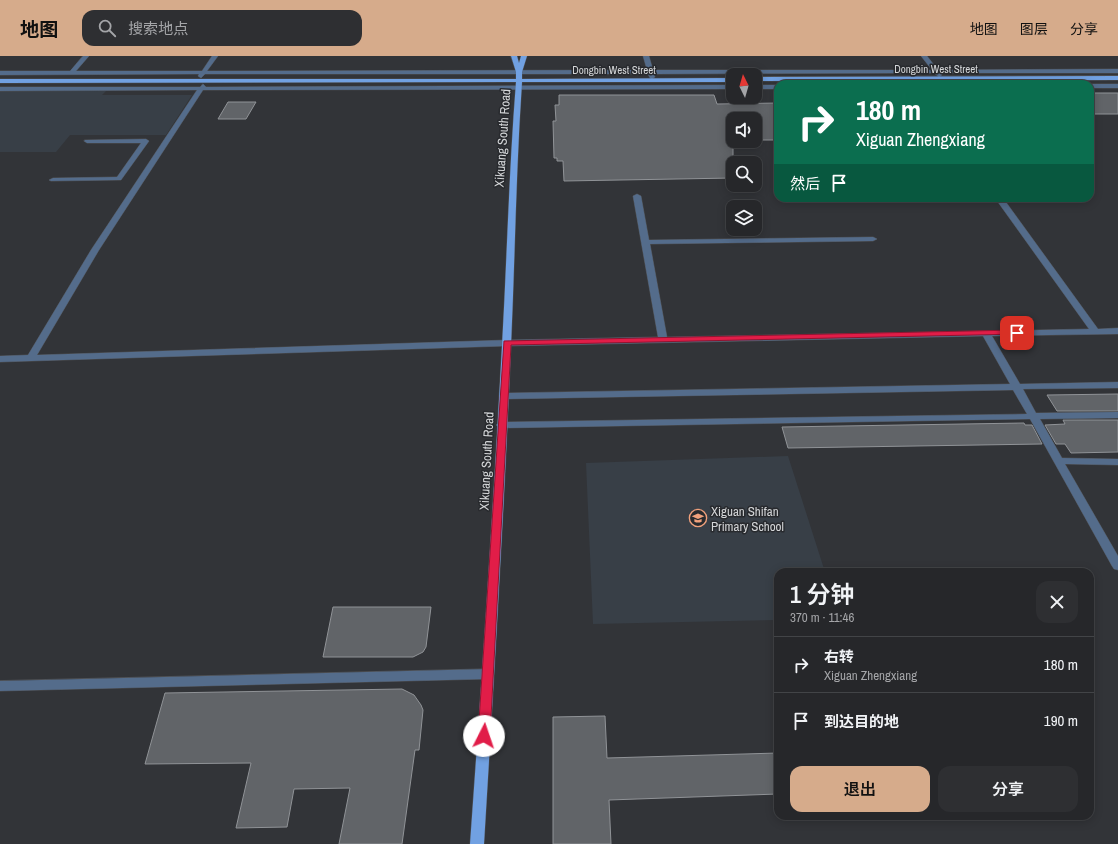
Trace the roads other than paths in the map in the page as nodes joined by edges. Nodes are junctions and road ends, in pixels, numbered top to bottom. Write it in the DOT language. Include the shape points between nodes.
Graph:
graph roads {
  1 [pos="86,56"];
  2 [pos="215,56"];
  3 [pos="514,56"];
  4 [pos="524,56"];
  5 [pos="646,56"];
  6 [pos="924,56"];
  7 [pos="936,71"];
  8 [pos="1118,71"];
  9 [pos="651,72"];
  10 [pos="0,73"];
  11 [pos="71,73"];
  12 [pos="204,73"];
  13 [pos="1106,78"];
  14 [pos="1118,78"];
  15 [pos="942,79"];
  16 [pos="519,80"];
  17 [pos="653,80"];
  18 [pos="726,80"];
  19 [pos="762,80"];
  20 [pos="0,81"];
  21 [pos="202,81"];
  22 [pos="1094,86"];
  23 [pos="726,87"];
  24 [pos="762,87"];
  25 [pos="774,87"];
  26 [pos="1117,87"];
  27 [pos="0,89"];
  28 [pos="200,89"];
  29 [pos="87,141"];
  30 [pos="53,180"];
  31 [pos="130,180"];
  32 [pos="637,196"];
  33 [pos="1002,202"];
  34 [pos="873,239"];
  35 [pos="645,242"];
  36 [pos="1095,331"];
  37 [pos="1118,331"];
  38 [pos="986,333"];
  39 [pos="663,340"];
  40 [pos="507,343"];
  41 [pos="31,358"];
  42 [pos="0,359"];
  43 [pos="1118,385"];
  44 [pos="1017,387"];
  45 [pos="504,396"];
  46 [pos="1118,415"];
  47 [pos="1034,416"];
  48 [pos="502,425"];
  49 [pos="1059,461"];
  50 [pos="1118,462"];
  51 [pos="1118,566"];
  52 [pos="488,674"];
  53 [pos="0,686"];
  54 [pos="478,844"];
  1 -- 11 [label="street"];
  2 -- 12 [label="street"];
  3 -- 16 [label="main road"];
  4 -- 16 [label="main road"];
  5 -- 9 [label="street"];
  6 -- 7 [label="street"];
  7 -- 8 [label="street"];
  7 -- 9 [label="street"];
  7 -- 15 [label="street"];
  9 -- 16 [label="street"];
  9 -- 17 [label="street"];
  10 -- 11 [label="street"];
  11 -- 12 [label="street"];
  12 -- 16 [label="street"];
  12 -- 21 [label="street"];
  13 -- 14 [label="main road, Dongbin West Street"];
  13 -- 15 [label="main road, Dongbin West Street"];
  13 -- 26 [label="street"];
  15 -- 19 [label="main road, Dongbin West Street"];
  16 -- 17 [label="main road, Dongbin West Street"];
  16 -- 21 [label="main road, Dongbin West Street"];
  16 -- 23 [label="street"];
  16 -- 28 [label="street"];
  16 -- 40 [label="main road, Xikuang South Road" via="513,160"];
  17 -- 18 [label="main road, Dongbin West Street"];
  20 -- 21 [label="main road, Dongbin West Street"];
  21 -- 28 [label="street"];
  22 -- 26 [label="street"];
  24 -- 25 [label="street"];
  27 -- 28 [label="street"];
  28 -- 31 [label="street"];
  29 -- 31 [label="street" via="146,141"];
  30 -- 31 [label="street"];
  31 -- 41 [label="street" via="95,250"];
  32 -- 35 [label="street"];
  33 -- 36 [label="street"];
  34 -- 35 [label="street"];
  35 -- 39 [label="street"];
  36 -- 37 [label="street"];
  36 -- 38 [label="street"];
  38 -- 39 [label="street"];
  38 -- 44 [label="street"];
  39 -- 40 [label="street"];
  40 -- 41 [label="street"];
  40 -- 45 [label="main road, Xikuang South Road"];
  41 -- 42 [label="street"];
  43 -- 44 [label="street"];
  44 -- 45 [label="street"];
  44 -- 47 [label="street"];
  45 -- 48 [label="main road, Xikuang South Road"];
  46 -- 47 [label="street"];
  47 -- 48 [label="street"];
  47 -- 49 [label="street"];
  48 -- 52 [label="main road, Xikuang South Road"];
  49 -- 50 [label="street"];
  49 -- 51 [label="street"];
  52 -- 53 [label="street"];
  52 -- 54 [label="main road, Xikuang South Road"];
}
